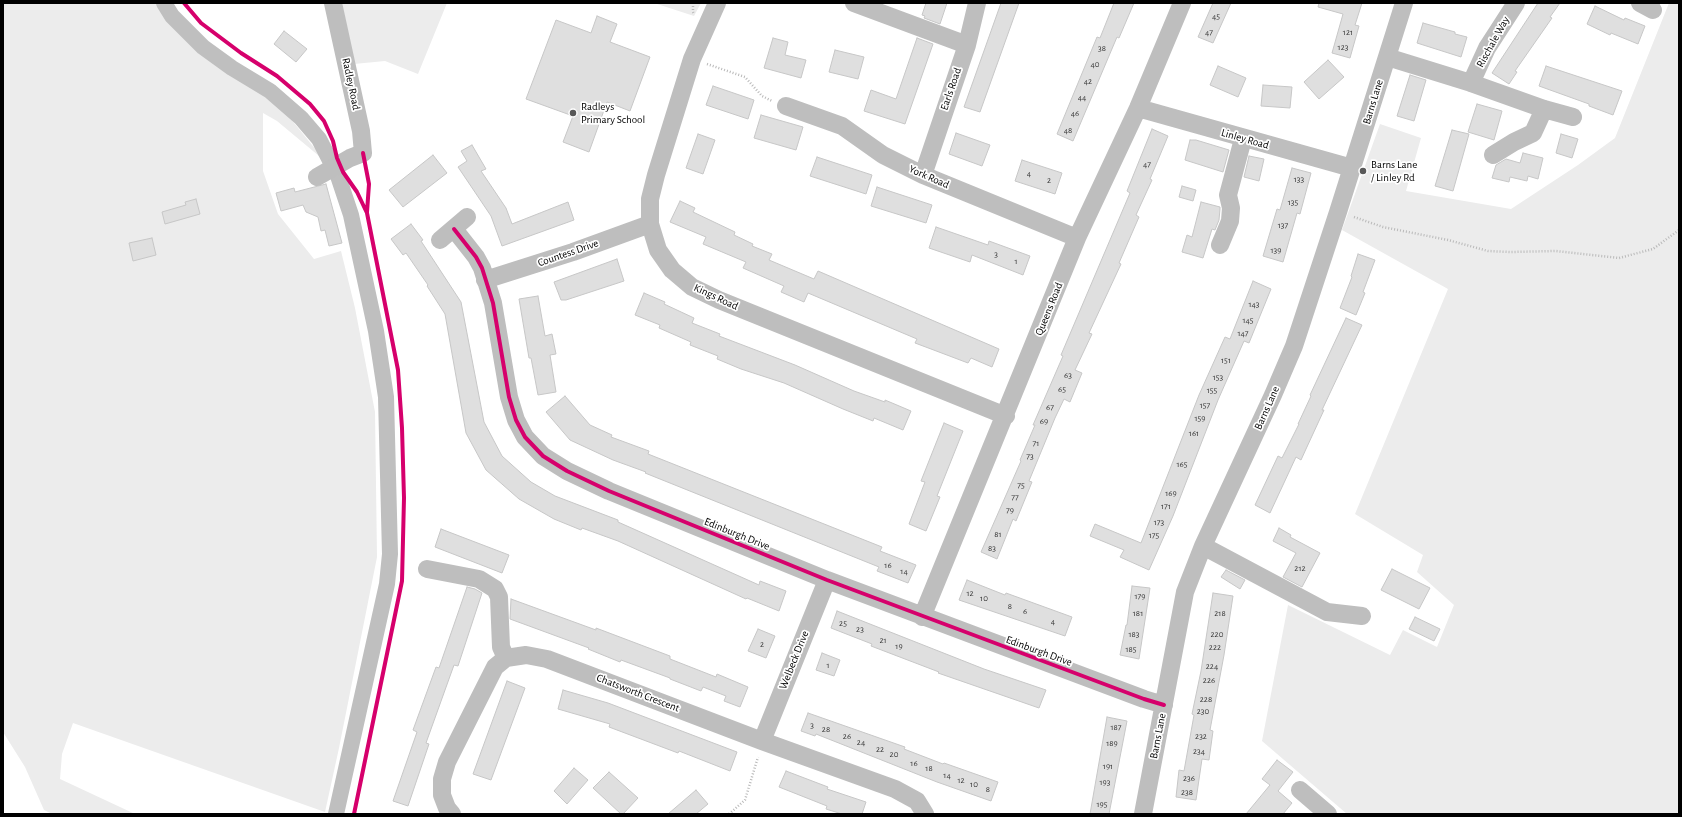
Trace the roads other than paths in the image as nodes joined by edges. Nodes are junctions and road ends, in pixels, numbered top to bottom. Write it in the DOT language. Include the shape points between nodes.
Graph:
graph roads {
  1 [pos="333,3"];
  2 [pos="717,3"];
  3 [pos="854,3"];
  4 [pos="977,3"];
  5 [pos="1182,3"];
  6 [pos="1404,3"];
  7 [pos="1516,3"];
  8 [pos="967,45"];
  9 [pos="1387,57"];
  10 [pos="1471,83"];
  11 [pos="786,106"];
  12 [pos="1138,108"];
  13 [pos="1544,109"];
  14 [pos="1573,117"];
  15 [pos="1243,139"];
  16 [pos="1493,156"];
  17 [pos="1352,168"];
  18 [pos="922,175"];
  19 [pos="316,177"];
  20 [pos="467,217"];
  21 [pos="650,224"];
  22 [pos="1077,238"];
  23 [pos="1220,245"];
  24 [pos="485,280"];
  25 [pos="1006,416"];
  26 [pos="1203,546"];
  27 [pos="427,569"];
  28 [pos="827,580"];
  29 [pos="1362,616"];
  30 [pos="922,617"];
  31 [pos="506,658"];
  32 [pos="1164,705"];
  33 [pos="762,741"];
  34 [pos="1300,790"];
  35 [pos="1321,812"];
  36 [pos="452,814"];
  37 [pos="925,814"];
  38 [pos="1143,814"];
  1 -- 19 [label="street, Radley Road" via="361,131 363,153"];
  2 -- 21 [label="street, Kings Road" via="692,59 654,181 650,199"];
  3 -- 8 [label="street"];
  4 -- 8 [label="street, Earls Road"];
  5 -- 12 [label="street, Queens Road"];
  6 -- 9 [label="street, Barns Lane"];
  7 -- 10 [label="street, Rischale Way" via="1487,48"];
  8 -- 18 [label="street, Earls Road"];
  9 -- 10 [label="street"];
  9 -- 17 [label="street, Barns Lane"];
  10 -- 13 [label="street"];
  11 -- 18 [label="street, York Road" via="842,126 883,155"];
  12 -- 15 [label="street, Linley Road"];
  12 -- 22 [label="street, Queens Road"];
  13 -- 14 [label="street"];
  13 -- 16 [label="street" via="1533,134 1514,142"];
  15 -- 17 [label="street, Linley Road"];
  15 -- 23 [label="street" via="1228,195 1230,221"];
  17 -- 26 [label="street, Barns Lane" via="1294,346"];
  18 -- 22 [label="street, York Road"];
  20 -- 24 [label="street, Edinburgh Drive" via="447,234 476,257"];
  21 -- 24 [label="street, Countess Drive"];
  21 -- 25 [label="street, Kings Road" via="658,250 672,270 692,287"];
  22 -- 25 [label="street, Queens Road"];
  24 -- 28 [label="street, Edinburgh Drive" via="493,303 511,405 525,437 543,456 609,492"];
  25 -- 30 [label="street, Queens Road"];
  26 -- 29 [label="street" via="1327,612"];
  26 -- 32 [label="street, Barns Lane" via="1185,592"];
  27 -- 31 [label="street" via="479,579 495,589 499,597 501,647"];
  28 -- 30 [label="street, Edinburgh Drive"];
  28 -- 33 [label="street, Welbeck Drive"];
  30 -- 32 [label="street, Edinburgh Drive"];
  31 -- 33 [label="street, Chatsworth Crescent" via="526,655 547,659"];
  31 -- 36 [label="street" via="495,667 488,678 447,762 442,779 442,795"];
  32 -- 38 [label="street, Barns Lane"];
  33 -- 37 [label="street, Chatsworth Crescent" via="895,789 917,801"];
  34 -- 35 [label="street"];
}
